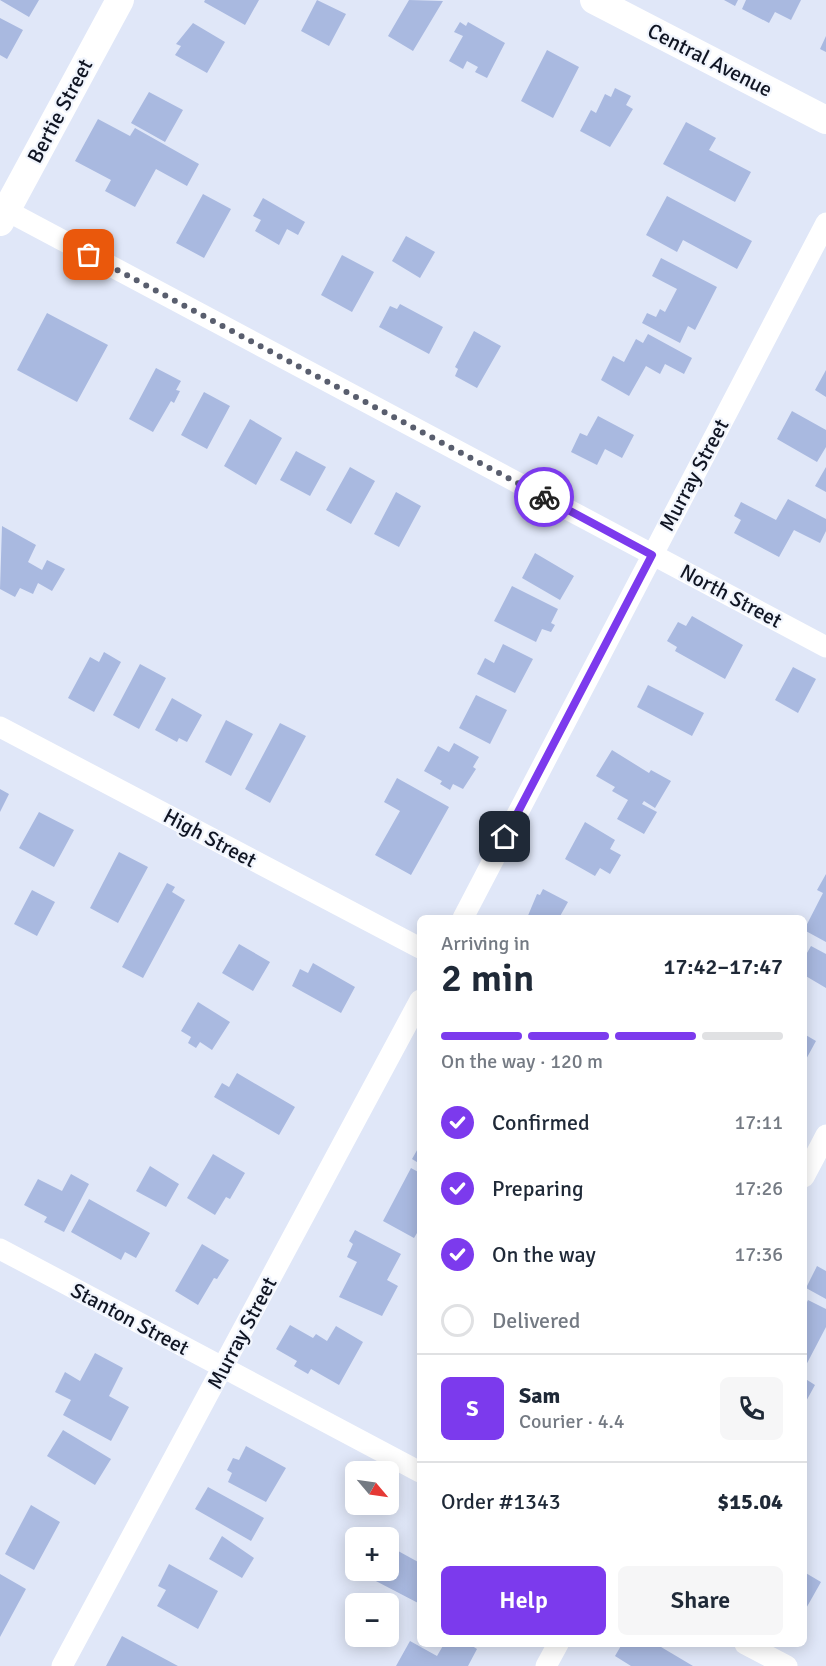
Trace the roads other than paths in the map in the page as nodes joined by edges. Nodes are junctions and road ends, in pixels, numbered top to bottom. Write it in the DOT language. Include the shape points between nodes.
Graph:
graph roads {
  1 [pos="120,0"];
  2 [pos="594,0"];
  3 [pos="826,120"];
  4 [pos="2,213"];
  5 [pos="826,223"];
  6 [pos="652,555"];
  7 [pos="826,647"];
  8 [pos="0,727"];
  9 [pos="465,915"];
  10 [pos="417,946"];
  11 [pos="417,1006"];
  12 [pos="818,1148"];
  13 [pos="807,1171"];
  14 [pos="0,1249"];
  15 [pos="224,1368"];
  16 [pos="417,1470"];
  17 [pos="556,1647"];
  18 [pos="751,1647"];
  19 [pos="62,1666"];
  20 [pos="546,1666"];
  21 [pos="787,1666"];
  1 -- 4 [label="main road, Bertie Street"];
  2 -- 3 [label="main road, Central Avenue"];
  4 -- 6 [label="street, North Street"];
  5 -- 6 [label="street, Murray Street"];
  6 -- 7 [label="street, North Street"];
  6 -- 9 [label="street, Murray Street"];
  8 -- 10 [label="street, High Street"];
  11 -- 15 [label="street, Murray Street"];
  12 -- 13 [label="street"];
  14 -- 15 [label="street, Stanton Street"];
  15 -- 16 [label="street, Stanton Street"];
  15 -- 19 [label="street, Murray Street"];
  17 -- 20 [label="street"];
  18 -- 21 [label="street"];
}
